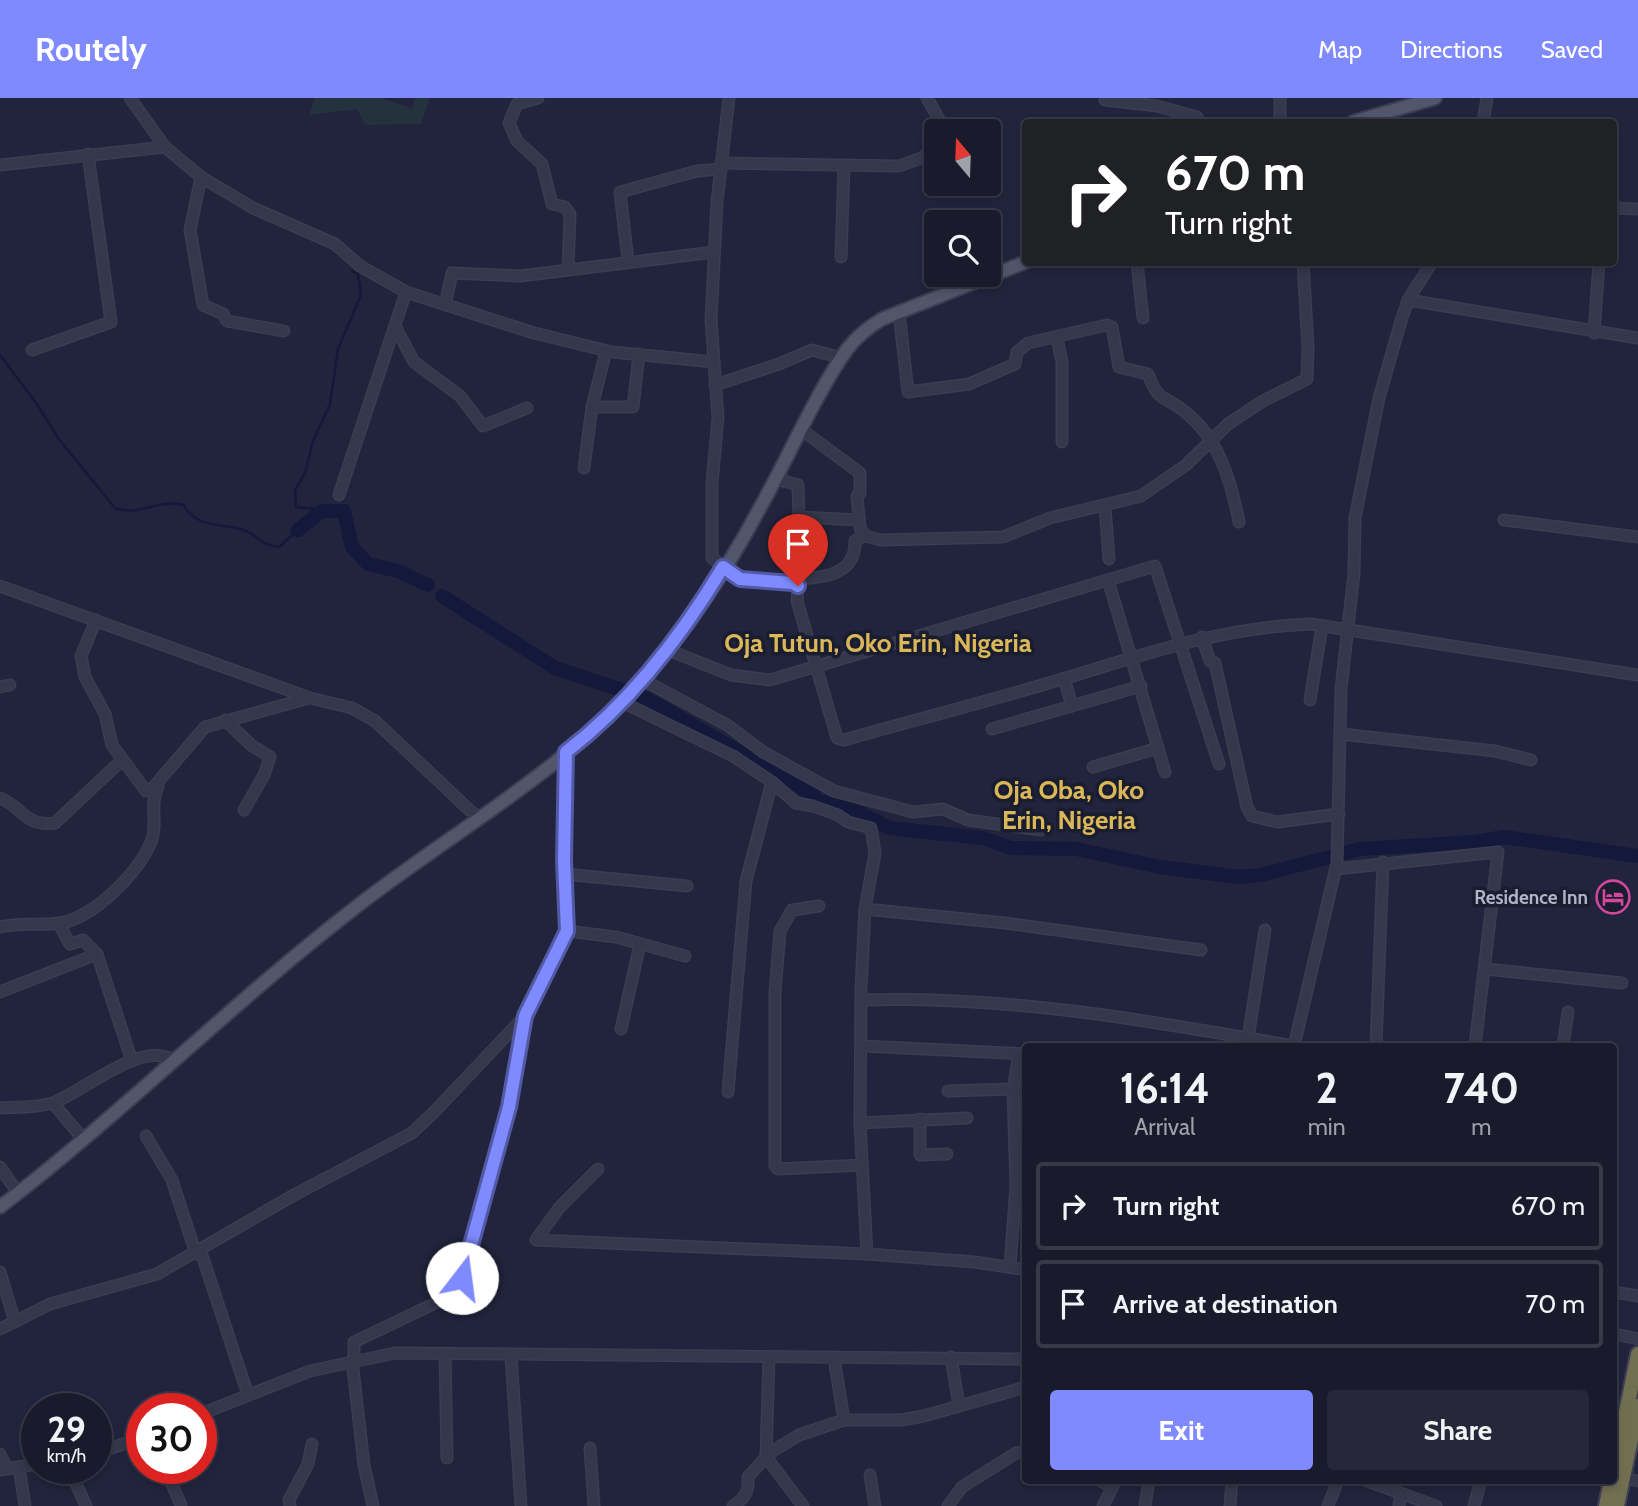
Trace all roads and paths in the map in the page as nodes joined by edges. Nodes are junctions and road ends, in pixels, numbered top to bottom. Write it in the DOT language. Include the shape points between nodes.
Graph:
graph roads {
  1 [pos="130,98"];
  2 [pos="538,98"];
  3 [pos="729,98"];
  4 [pos="927,98"];
  5 [pos="1280,98"];
  6 [pos="1435,98"];
  7 [pos="1487,98"];
  8 [pos="1105,100"];
  9 [pos="939,119"];
  10 [pos="1198,119"];
  11 [pos="1280,119"];
  12 [pos="1363,119"];
  13 [pos="1484,119"];
  14 [pos="164,147"];
  15 [pos="88,154"];
  16 [pos="924,157"];
  17 [pos="0,165"];
  18 [pos="721,166"];
  19 [pos="844,166"];
  20 [pos="201,177"];
  21 [pos="1617,208"];
  22 [pos="1638,209"];
  23 [pos="714,252"];
  24 [pos="841,257"];
  25 [pos="628,261"];
  26 [pos="1022,264"];
  27 [pos="1137,266"];
  28 [pos="1303,266"];
  29 [pos="1429,266"];
  30 [pos="1598,266"];
  31 [pos="568,270"];
  32 [pos="406,292"];
  33 [pos="1408,300"];
  34 [pos="445,305"];
  35 [pos="899,312"];
  36 [pos="1143,318"];
  37 [pos="395,326"];
  38 [pos="284,331"];
  39 [pos="1594,333"];
  40 [pos="1057,338"];
  41 [pos="1638,338"];
  42 [pos="32,350"];
  43 [pos="606,351"];
  44 [pos="639,354"];
  45 [pos="842,358"];
  46 [pos="713,362"];
  47 [pos="715,385"];
  48 [pos="592,407"];
  49 [pos="527,408"];
  50 [pos="802,430"];
  51 [pos="1062,442"];
  52 [pos="1209,442"];
  53 [pos="584,468"];
  54 [pos="776,479"];
  55 [pos="340,495"];
  56 [pos="1105,507"];
  57 [pos="859,520"];
  58 [pos="1504,520"];
  59 [pos="1239,522"];
  60 [pos="864,534"];
  61 [pos="1638,537"];
  62 [pos="1109,559"];
  63 [pos="723,567"];
  64 [pos="1108,580"];
  65 [pos="793,583"];
  66 [pos="0,586"];
  67 [pos="96,620"];
  68 [pos="1322,626"];
  69 [pos="1349,629"];
  70 [pos="1202,637"];
  71 [pos="1178,642"];
  72 [pos="668,650"];
  73 [pos="1133,656"];
  74 [pos="817,666"];
  75 [pos="1638,675"];
  76 [pos="1064,678"];
  77 [pos="643,680"];
  78 [pos="1141,686"];
  79 [pos="310,698"];
  80 [pos="624,700"];
  81 [pos="1310,700"];
  82 [pos="1072,706"];
  83 [pos="225,720"];
  84 [pos="992,729"];
  85 [pos="1340,734"];
  86 [pos="1158,748"];
  87 [pos="566,752"];
  88 [pos="121,760"];
  89 [pos="1531,760"];
  90 [pos="1219,764"];
  91 [pos="1093,767"];
  92 [pos="1165,772"];
  93 [pos="163,776"];
  94 [pos="772,782"];
  95 [pos="0,798"];
  96 [pos="244,810"];
  97 [pos="1339,814"];
  98 [pos="480,820"];
  99 [pos="1041,831"];
  100 [pos="1383,862"];
  101 [pos="1336,866"];
  102 [pos="564,874"];
  103 [pos="687,886"];
  104 [pos="819,906"];
  105 [pos="865,909"];
  106 [pos="59,923"];
  107 [pos="0,927"];
  108 [pos="1265,930"];
  109 [pos="567,931"];
  110 [pos="640,944"];
  111 [pos="1201,950"];
  112 [pos="97,954"];
  113 [pos="685,956"];
  114 [pos="1486,969"];
  115 [pos="1622,983"];
  116 [pos="0,992"];
  117 [pos="861,1000"];
  118 [pos="1568,1012"];
  119 [pos="525,1016"];
  120 [pos="621,1029"];
  121 [pos="1248,1038"];
  122 [pos="1277,1043"];
  123 [pos="1295,1043"];
  124 [pos="1376,1043"];
  125 [pos="1475,1043"];
  126 [pos="1563,1043"];
  127 [pos="862,1046"];
  128 [pos="1022,1054"];
  129 [pos="132,1061"];
  130 [pos="175,1062"];
  131 [pos="1013,1089"];
  132 [pos="948,1091"];
  133 [pos="728,1092"];
  134 [pos="53,1103"];
  135 [pos="0,1108"];
  136 [pos="967,1118"];
  137 [pos="920,1119"];
  138 [pos="860,1123"];
  139 [pos="146,1136"];
  140 [pos="83,1139"];
  141 [pos="947,1154"];
  142 [pos="862,1165"];
  143 [pos="0,1167"];
  144 [pos="597,1169"];
  145 [pos="18,1193"];
  146 [pos="0,1207"];
  147 [pos="199,1253"];
  148 [pos="867,1254"];
  149 [pos="1010,1267"];
  150 [pos="1022,1269"];
  151 [pos="0,1272"];
  152 [pos="1617,1292"];
  153 [pos="1638,1296"];
  154 [pos="15,1322"];
  155 [pos="0,1329"];
  156 [pos="1617,1335"];
  157 [pos="1638,1339"];
  158 [pos="445,1353"];
  159 [pos="1638,1354"];
  160 [pos="511,1356"];
  161 [pos="769,1357"];
  162 [pos="951,1357"];
  163 [pos="834,1358"];
  164 [pos="1022,1359"];
  165 [pos="353,1360"];
  166 [pos="1022,1388"];
  167 [pos="248,1395"];
  168 [pos="959,1406"];
  169 [pos="1638,1406"];
  170 [pos="217,1408"];
  171 [pos="844,1420"];
  172 [pos="312,1444"];
  173 [pos="590,1448"];
  174 [pos="1022,1452"];
  175 [pos="0,1454"];
  176 [pos="767,1455"];
  177 [pos="447,1458"];
  178 [pos="19,1467"];
  179 [pos="3,1469"];
  180 [pos="1617,1470"];
  181 [pos="1617,1473"];
  182 [pos="870,1475"];
  183 [pos="1617,1476"];
  184 [pos="1638,1481"];
  185 [pos="76,1484"];
  186 [pos="172,1484"];
  187 [pos="1114,1484"];
  188 [pos="1148,1484"];
  189 [pos="1232,1484"];
  190 [pos="1336,1484"];
  191 [pos="1375,1484"];
  192 [pos="1480,1484"];
  193 [pos="1613,1484"];
  194 [pos="1616,1484"];
  195 [pos="1401,1494"];
  196 [pos="181,1505"];
  197 [pos="25,1506"];
  198 [pos="86,1506"];
  199 [pos="290,1506"];
  200 [pos="373,1506"];
  201 [pos="522,1506"];
  202 [pos="594,1506"];
  203 [pos="733,1506"];
  204 [pos="803,1506"];
  205 [pos="875,1506"];
  206 [pos="948,1506"];
  207 [pos="1104,1506"];
  208 [pos="1145,1506"];
  209 [pos="1230,1506"];
  210 [pos="1328,1506"];
  211 [pos="1399,1506"];
  212 [pos="1436,1506"];
  213 [pos="1474,1506"];
  214 [pos="1606,1506"];
  215 [pos="1617,1506"];
  1 -- 14 [label="street"];
  2 -- 31 [label="street" via="517,104 509,123 517,141 542,164 552,204 565,207 570,214"];
  3 -- 18 [label="street"];
  4 -- 9 [label="street"];
  5 -- 11 [label="street"];
  6 -- 12 [label="main road"];
  7 -- 13 [label="street"];
  8 -- 10 [label="street" via="1157,106"];
  14 -- 15 [label="street"];
  14 -- 20 [label="street"];
  15 -- 17 [label="street"];
  15 -- 42 [label="street" via="111,322"];
  16 -- 19 [label="street" via="899,166"];
  18 -- 19 [label="street"];
  18 -- 23 [label="street"];
  18 -- 25 [label="street" via="620,192"];
  19 -- 24 [label="street"];
  20 -- 32 [label="street" via="253,208 335,244 360,267"];
  20 -- 38 [label="street" via="190,230 204,305 227,321"];
  21 -- 22 [label="street"];
  23 -- 25 [label="street"];
  23 -- 46 [label="street"];
  25 -- 31 [label="street"];
  26 -- 35 [label="main road"];
  27 -- 36 [label="street"];
  28 -- 52 [label="street" via="1307,379 1263,401"];
  29 -- 33 [label="street"];
  30 -- 39 [label="street"];
  31 -- 34 [label="street" via="520,276 452,273"];
  32 -- 34 [label="street"];
  32 -- 37 [label="street"];
  33 -- 39 [label="street"];
  33 -- 69 [label="street" via="1379,398 1355,518"];
  34 -- 43 [label="street"];
  35 -- 40 [label="street" via="908,392 969,384 1015,364 1017,352 1028,343"];
  35 -- 45 [label="main road" via="863,332"];
  37 -- 49 [label="street" via="415,362 460,396 483,426"];
  37 -- 55 [label="street"];
  39 -- 41 [label="street"];
  40 -- 51 [label="street" via="1062,362"];
  40 -- 52 [label="street" via="1112,327 1119,368 1148,374 1157,396 1186,412"];
  43 -- 44 [label="street"];
  43 -- 48 [label="street"];
  44 -- 46 [label="street"];
  44 -- 48 [label="street" via="633,407"];
  45 -- 47 [label="street" via="812,350"];
  45 -- 50 [label="main road"];
  46 -- 47 [label="street"];
  47 -- 63 [label="street" via="718,418 711,536 712,558"];
  48 -- 53 [label="street"];
  50 -- 54 [label="main road"];
  50 -- 57 [label="street" via="860,473"];
  52 -- 56 [label="street" via="1186,465 1141,496"];
  52 -- 59 [label="street" via="1230,476"];
  54 -- 57 [label="street" via="798,485 799,517"];
  54 -- 63 [label="main road"];
  56 -- 60 [label="street" via="1050,519 1003,537 881,540"];
  56 -- 62 [label="street"];
  57 -- 60 [label="street"];
  58 -- 61 [label="street"];
  60 -- 65 [label="street" via="855,541 855,554 847,567 825,578"];
  63 -- 65 [label="street" via="740,579"];
  63 -- 72 [label="main road"];
  64 -- 71 [label="street" via="1155,566"];
  64 -- 73 [label="street"];
  64 -- 74 [label="street"];
  65 -- 74 [label="street" via="798,586 797,601"];
  66 -- 67 [label="street"];
  67 -- 79 [label="street"];
  67 -- 88 [label="street" via="81,656 82,665"];
  68 -- 69 [label="street"];
  68 -- 70 [label="street" via="1268,625"];
  68 -- 81 [label="street"];
  69 -- 75 [label="street"];
  69 -- 85 [label="street"];
  70 -- 71 [label="street"];
  70 -- 97 [label="street" via="1210,661 1215,663 1252,816 1277,822"];
  71 -- 73 [label="street"];
  71 -- 90 [label="street"];
  72 -- 74 [label="street" via="731,675 770,680"];
  72 -- 77 [label="main road"];
  73 -- 76 [label="street"];
  73 -- 78 [label="street"];
  74 -- 76 [label="street" via="837,738 844,740"];
  76 -- 82 [label="street"];
  77 -- 80 [label="main road"];
  77 -- 99 [label="street" via="834,791 913,812 943,809 968,820"];
  78 -- 82 [label="street"];
  78 -- 86 [label="street"];
  79 -- 83 [label="street"];
  79 -- 98 [label="street" via="352,708 374,721"];
  80 -- 87 [label="main road"];
  80 -- 94 [label="street" via="733,756"];
  82 -- 84 [label="street"];
  83 -- 93 [label="street" via="198,734"];
  83 -- 96 [label="street" via="270,757"];
  85 -- 89 [label="street" via="1495,751"];
  85 -- 97 [label="street"];
  86 -- 91 [label="street"];
  86 -- 92 [label="street"];
  87 -- 98 [label="main road"];
  87 -- 102 [label="street"];
  88 -- 93 [label="street" via="146,791"];
  88 -- 95 [label="street" via="55,823 22,816"];
  93 -- 106 [label="street" via="151,800 153,836 140,864 88,913"];
  94 -- 105 [label="street" via="796,803 871,828 875,853"];
  94 -- 133 [label="street" via="746,881"];
  97 -- 101 [label="street"];
  98 -- 130 [label="main road" via="356,907"];
  100 -- 101 [label="street"];
  100 -- 114 [label="street" via="1498,852"];
  100 -- 124 [label="street"];
  101 -- 123 [label="street"];
  102 -- 103 [label="street"];
  102 -- 109 [label="street"];
  104 -- 142 [label="street" via="792,910 780,931 775,992 775,1166"];
  105 -- 111 [label="street"];
  105 -- 117 [label="street"];
  106 -- 107 [label="street"];
  106 -- 112 [label="street" via="69,944 83,940"];
  108 -- 121 [label="street"];
  109 -- 110 [label="street"];
  109 -- 119 [label="street"];
  110 -- 113 [label="street"];
  110 -- 120 [label="street"];
  112 -- 116 [label="street"];
  112 -- 129 [label="street"];
  114 -- 115 [label="street"];
  114 -- 125 [label="street"];
  117 -- 121 [label="street" via="935,997 976,1001"];
  117 -- 127 [label="street"];
  118 -- 126 [label="street"];
  119 -- 147 [label="street" via="412,1133 294,1195"];
  119 -- 165 [label="street" via="509,1107 462,1278 446,1298 354,1342"];
  121 -- 122 [label="street"];
  127 -- 128 [label="street"];
  127 -- 138 [label="street"];
  128 -- 131 [label="street"];
  129 -- 130 [label="street" via="162,1054"];
  129 -- 134 [label="street"];
  130 -- 140 [label="main road"];
  131 -- 132 [label="street"];
  131 -- 149 [label="street" via="1016,1185"];
  134 -- 135 [label="street"];
  134 -- 140 [label="street"];
  136 -- 137 [label="street"];
  137 -- 138 [label="street"];
  137 -- 141 [label="street" via="920,1155"];
  138 -- 142 [label="street"];
  139 -- 147 [label="street" via="172,1180"];
  140 -- 145 [label="main road"];
  142 -- 148 [label="street"];
  143 -- 145 [label="street"];
  144 -- 148 [label="street" via="536,1240"];
  145 -- 146 [label="main road"];
  147 -- 154 [label="street" via="158,1274 50,1304"];
  147 -- 167 [label="street"];
  148 -- 149 [label="street"];
  149 -- 150 [label="street"];
  151 -- 154 [label="street"];
  152 -- 153 [label="street"];
  154 -- 155 [label="street"];
  156 -- 157 [label="street"];
  158 -- 160 [label="street"];
  158 -- 165 [label="street" via="395,1353"];
  158 -- 177 [label="street"];
  159 -- 180 [label="highway"];
  160 -- 161 [label="street"];
  160 -- 201 [label="street"];
  161 -- 163 [label="street"];
  161 -- 176 [label="street"];
  162 -- 163 [label="street"];
  162 -- 164 [label="street"];
  162 -- 168 [label="street"];
  163 -- 171 [label="street"];
  165 -- 167 [label="street"];
  165 -- 200 [label="street"];
  166 -- 168 [label="street"];
  167 -- 170 [label="street"];
  168 -- 171 [label="street" via="901,1420"];
  169 -- 181 [label="highway"];
  171 -- 176 [label="street" via="799,1435"];
  172 -- 199 [label="street"];
  173 -- 202 [label="street"];
  174 -- 206 [label="street" via="962,1487"];
  175 -- 179 [label="street"];
  176 -- 203 [label="street" via="748,1477 746,1495"];
  176 -- 204 [label="street"];
  178 -- 179 [label="street"];
  178 -- 197 [label="street"];
  182 -- 205 [label="street"];
  183 -- 184 [label="street"];
  185 -- 198 [label="street"];
  186 -- 196 [label="street"];
  187 -- 207 [label="street"];
  188 -- 208 [label="street"];
  189 -- 209 [label="street"];
  190 -- 210 [label="street"];
  191 -- 195 [label="street"];
  192 -- 213 [label="street"];
  193 -- 214 [label="highway"];
  194 -- 215 [label="highway"];
  195 -- 211 [label="street"];
  195 -- 212 [label="street"];
}
